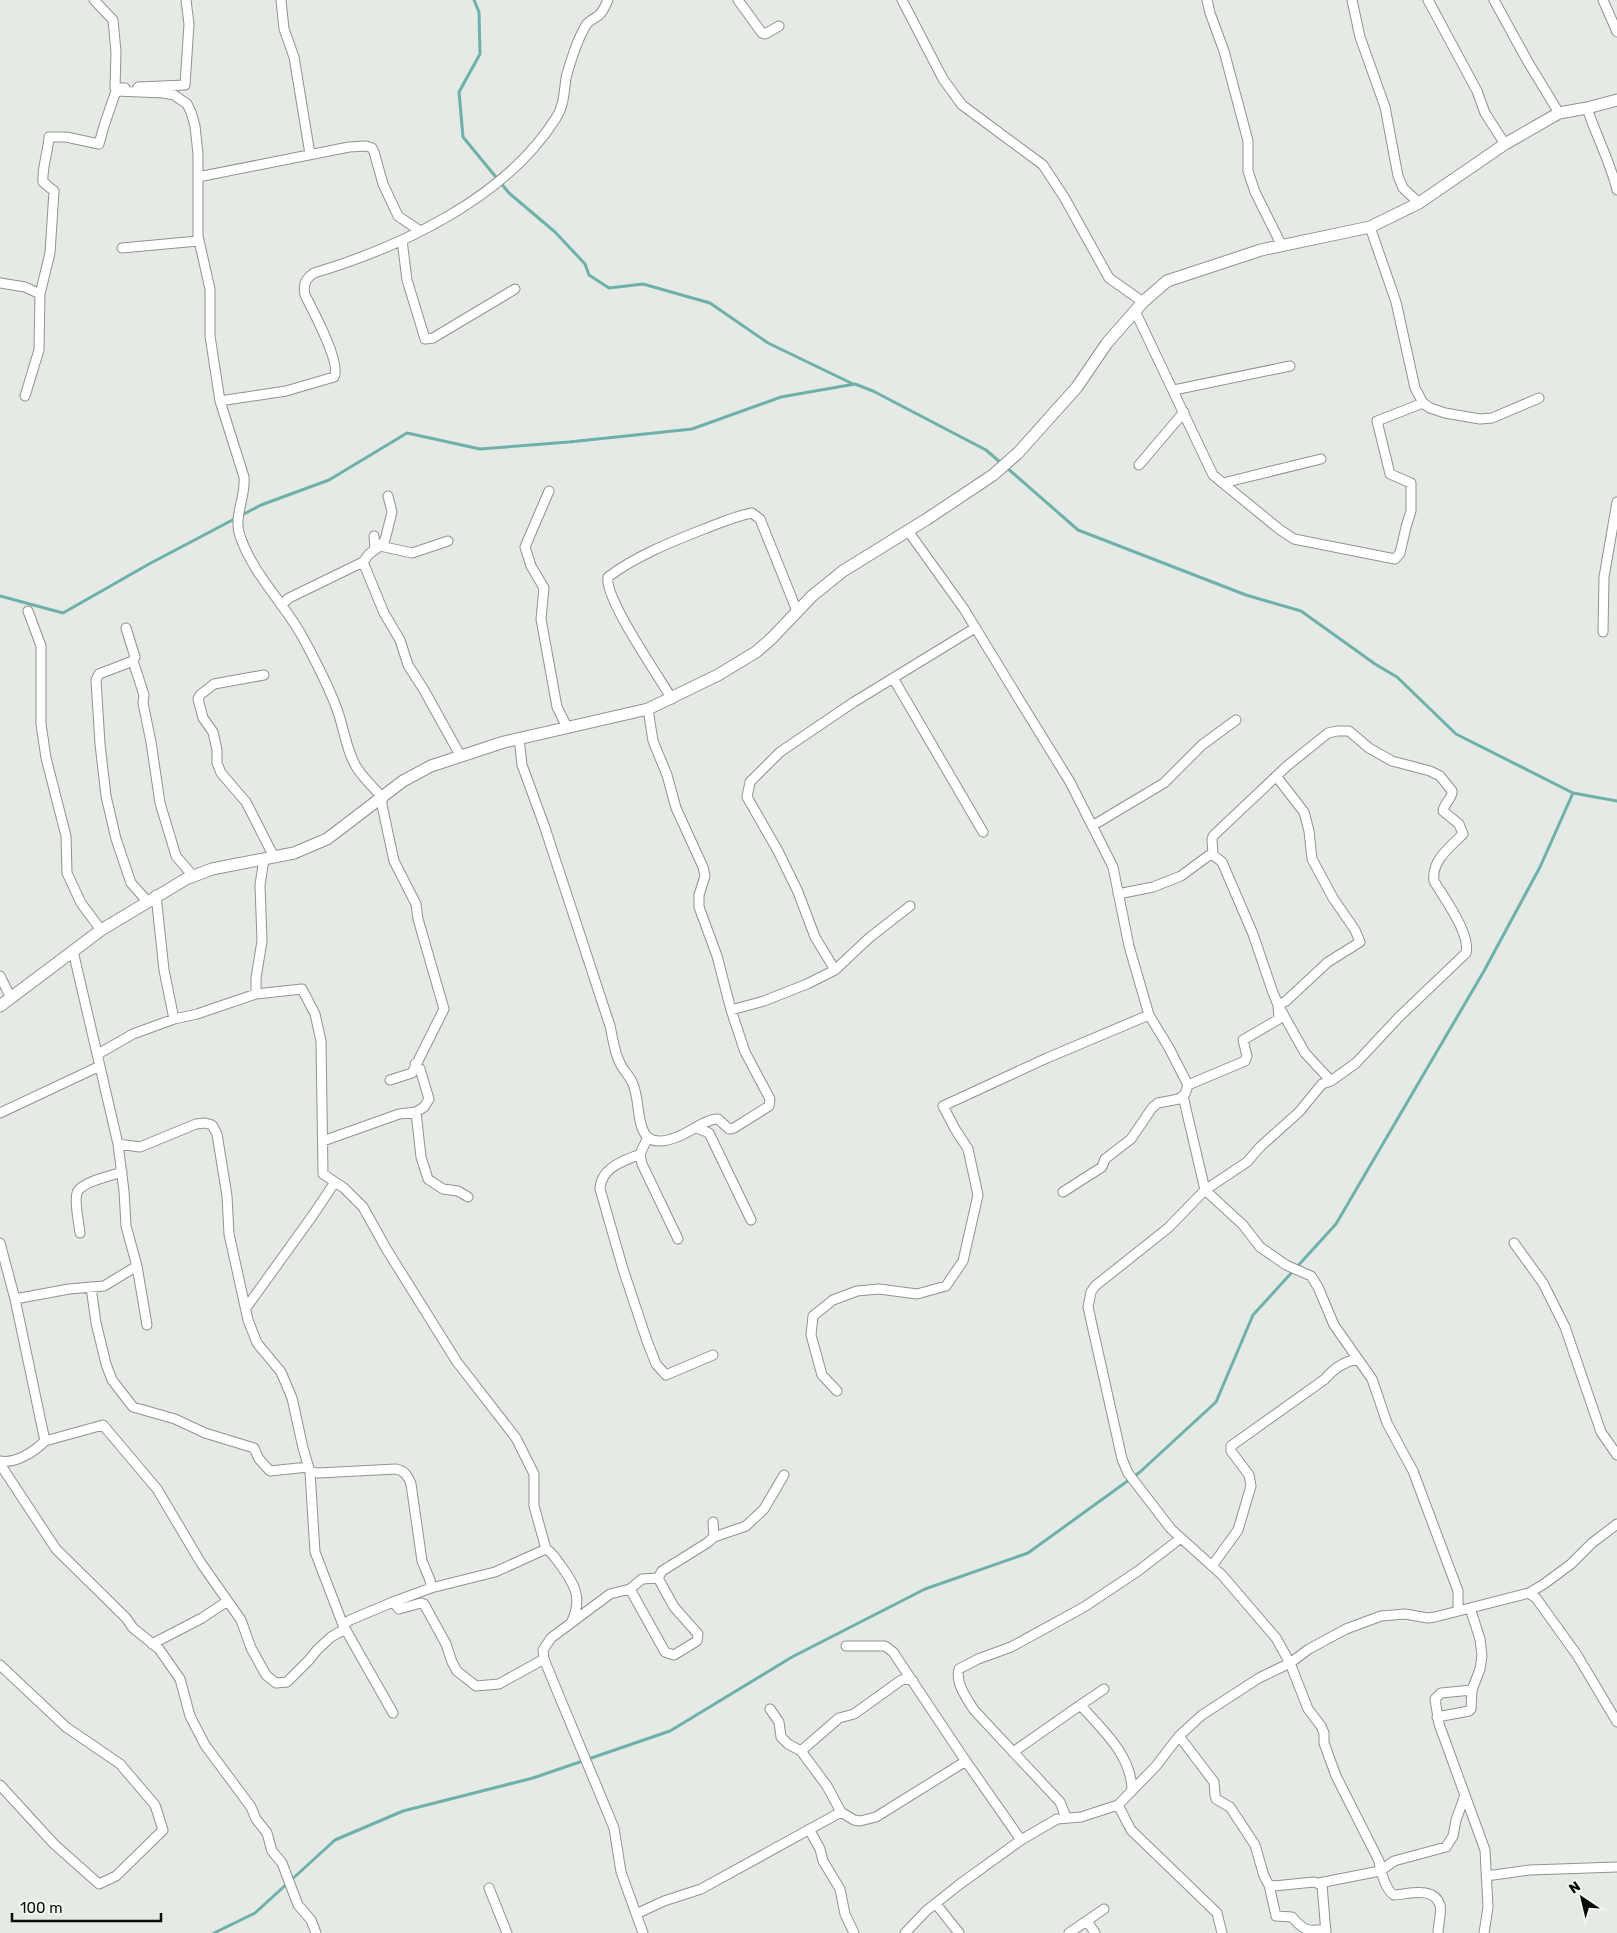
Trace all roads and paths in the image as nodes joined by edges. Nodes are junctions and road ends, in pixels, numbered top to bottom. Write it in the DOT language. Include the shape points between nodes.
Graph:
graph roads {
  1 [pos="94,0"];
  2 [pos="186,0"];
  3 [pos="281,0"];
  4 [pos="608,0"];
  5 [pos="738,0"];
  6 [pos="902,0"];
  7 [pos="1207,0"];
  8 [pos="1352,0"];
  9 [pos="1428,0"];
  10 [pos="1494,0"];
  11 [pos="1603,0"];
  12 [pos="778,26"];
  13 [pos="1617,32"];
  14 [pos="1617,100"];
  15 [pos="1587,108"];
  16 [pos="1559,113"];
  17 [pos="1505,144"];
  18 [pos="310,154"];
  19 [pos="198,177"];
  20 [pos="1617,190"];
  21 [pos="1419,203"];
  22 [pos="1370,227"];
  23 [pos="420,231"];
  24 [pos="402,240"];
  25 [pos="198,241"];
  26 [pos="1282,246"];
  27 [pos="122,248"];
  28 [pos="0,283"];
  29 [pos="515,289"];
  30 [pos="40,294"];
  31 [pos="1143,302"];
  32 [pos="1135,311"];
  33 [pos="1290,366"];
  34 [pos="1174,390"];
  35 [pos="25,396"];
  36 [pos="1539,398"];
  37 [pos="220,401"];
  38 [pos="1423,403"];
  39 [pos="1184,412"];
  40 [pos="1321,459"];
  41 [pos="1139,465"];
  42 [pos="1223,483"];
  43 [pos="549,491"];
  44 [pos="388,496"];
  45 [pos="1617,502"];
  46 [pos="908,531"];
  47 [pos="374,536"];
  48 [pos="448,541"];
  49 [pos="378,548"];
  50 [pos="363,562"];
  51 [pos="281,605"];
  52 [pos="28,611"];
  53 [pos="797,611"];
  54 [pos="126,628"];
  55 [pos="975,628"];
  56 [pos="1603,632"];
  57 [pos="133,661"];
  58 [pos="264,675"];
  59 [pos="893,678"];
  60 [pos="672,698"];
  61 [pos="648,709"];
  62 [pos="1236,720"];
  63 [pos="567,726"];
  64 [pos="519,738"];
  65 [pos="460,755"];
  66 [pos="1276,776"];
  67 [pos="382,798"];
  68 [pos="1092,826"];
  69 [pos="983,832"];
  70 [pos="1213,855"];
  71 [pos="269,858"];
  72 [pos="193,876"];
  73 [pos="1118,894"];
  74 [pos="151,898"];
  75 [pos="910,906"];
  76 [pos="101,930"];
  77 [pos="73,951"];
  78 [pos="835,970"];
  79 [pos="0,976"];
  80 [pos="256,994"];
  81 [pos="11,998"];
  82 [pos="1278,1005"];
  83 [pos="0,1006"];
  84 [pos="731,1010"];
  85 [pos="1149,1015"];
  86 [pos="174,1019"];
  87 [pos="98,1054"];
  88 [pos="415,1064"];
  89 [pos="100,1066"];
  90 [pos="390,1080"];
  91 [pos="1331,1081"];
  92 [pos="1188,1085"];
  93 [pos="1183,1096"];
  94 [pos="416,1112"];
  95 [pos="0,1113"];
  96 [pos="698,1128"];
  97 [pos="648,1137"];
  98 [pos="323,1141"];
  99 [pos="118,1144"];
  100 [pos="640,1154"];
  101 [pos="122,1172"];
  102 [pos="334,1182"];
  103 [pos="1205,1190"];
  104 [pos="1064,1192"];
  105 [pos="468,1197"];
  106 [pos="751,1220"];
  107 [pos="80,1233"];
  108 [pos="678,1239"];
  109 [pos="0,1243"];
  110 [pos="1514,1243"];
  111 [pos="138,1266"];
  112 [pos="91,1287"];
  113 [pos="15,1298"];
  114 [pos="246,1308"];
  115 [pos="147,1325"];
  116 [pos="712,1355"];
  117 [pos="1357,1359"];
  118 [pos="837,1391"];
  119 [pos="45,1442"];
  120 [pos="1617,1455"];
  121 [pos="0,1463"];
  122 [pos="309,1469"];
  123 [pos="784,1475"];
  124 [pos="713,1522"];
  125 [pos="1617,1524"];
  126 [pos="714,1537"];
  127 [pos="1181,1538"];
  128 [pos="546,1549"];
  129 [pos="1212,1566"];
  130 [pos="658,1578"];
  131 [pos="431,1588"];
  132 [pos="630,1588"];
  133 [pos="1529,1592"];
  134 [pos="226,1602"];
  135 [pos="393,1602"];
  136 [pos="1470,1608"];
  137 [pos="1458,1610"];
  138 [pos="572,1621"];
  139 [pos="344,1627"];
  140 [pos="152,1644"];
  141 [pos="846,1646"];
  142 [pos="544,1659"];
  143 [pos="1290,1663"];
  144 [pos="0,1665"];
  145 [pos="913,1681"];
  146 [pos="1104,1689"];
  147 [pos="1472,1690"];
  148 [pos="1079,1706"];
  149 [pos="770,1709"];
  150 [pos="393,1713"];
  151 [pos="1437,1717"];
  152 [pos="1617,1722"];
  153 [pos="1179,1736"];
  154 [pos="801,1751"];
  155 [pos="1013,1752"];
  156 [pos="966,1761"];
  157 [pos="0,1785"];
  158 [pos="1132,1791"];
  159 [pos="1465,1795"];
  160 [pos="1118,1805"];
  161 [pos="841,1812"];
  162 [pos="1066,1817"];
  163 [pos="810,1829"];
  164 [pos="1021,1840"];
  165 [pos="1617,1867"];
  166 [pos="1380,1871"];
  167 [pos="1486,1876"];
  168 [pos="1320,1883"];
  169 [pos="1269,1885"];
  170 [pos="489,1888"];
  171 [pos="936,1904"];
  172 [pos="1104,1909"];
  173 [pos="636,1914"];
  174 [pos="1087,1921"];
  175 [pos="1326,1931"];
  176 [pos="316,1933"];
  177 [pos="507,1933"];
  178 [pos="643,1933"];
  179 [pos="854,1933"];
  180 [pos="905,1933"];
  181 [pos="959,1933"];
  182 [pos="1069,1933"];
  183 [pos="1095,1933"];
  184 [pos="1222,1933"];
  185 [pos="1438,1933"];
  186 [pos="1484,1933"];
  1 -- 2 [label="street" via="113,20 116,88 186,84 189,24"];
  3 -- 18 [label="street"];
  4 -- 23 [label="street" via="600,13 587,23 575,47 557,117 499,182"];
  5 -- 12 [label="street" via="762,33"];
  6 -- 31 [label="street" via="943,78 962,105 1043,165 1109,278"];
  7 -- 26 [label="street" via="1248,140 1248,171"];
  8 -- 21 [label="street" via="1360,37 1385,107 1398,176 1404,188"];
  9 -- 17 [label="street"];
  10 -- 16 [label="street"];
  11 -- 13 [label="street"];
  14 -- 15 [label="street"];
  15 -- 16 [label="street"];
  15 -- 20 [label="street"];
  16 -- 17 [label="street"];
  17 -- 21 [label="street"];
  18 -- 19 [label="street"];
  18 -- 23 [label="street" via="350,147 372,148 383,184 398,216"];
  19 -- 25 [label="street"];
  19 -- 30 [label="street" via="193,119 186,104 174,95 116,91 99,144 49,137 42,172 43,182 54,191 50,253"];
  21 -- 22 [label="street"];
  22 -- 26 [label="street"];
  22 -- 38 [label="street" via="1396,302 1415,388"];
  23 -- 24 [label="street"];
  24 -- 29 [label="street" via="407,280 425,339 433,338"];
  24 -- 37 [label="street" via="307,278 305,295 326,335 336,370 334,377 286,391"];
  25 -- 27 [label="street"];
  25 -- 37 [label="street" via="210,289 210,336"];
  26 -- 31 [label="street" via="1167,281"];
  28 -- 30 [label="street" via="25,287"];
  30 -- 35 [label="street" via="38,350"];
  31 -- 32 [label="street"];
  32 -- 34 [label="street"];
  32 -- 46 [label="street" via="1076,387 1018,453 993,475"];
  33 -- 34 [label="street"];
  34 -- 39 [label="street"];
  36 -- 38 [label="street" via="1492,418 1480,419 1445,413"];
  37 -- 51 [label="street" via="244,477 237,525 240,536 250,560"];
  38 -- 42 [label="street" via="1377,421 1390,474 1411,483 1411,511 1400,553 1395,560 1294,538"];
  39 -- 41 [label="street"];
  39 -- 42 [label="street" via="1208,465"];
  40 -- 42 [label="street"];
  43 -- 63 [label="street" via="525,547 531,566 544,588 541,620 557,707"];
  44 -- 49 [label="street" via="392,512 385,540"];
  45 -- 56 [label="street" via="1604,577"];
  46 -- 53 [label="street" via="843,571"];
  46 -- 55 [label="street"];
  47 -- 49 [label="street"];
  48 -- 49 [label="street" via="412,553"];
  49 -- 50 [label="street"];
  50 -- 51 [label="street" via="288,598"];
  50 -- 65 [label="street" via="384,613 400,640 408,665"];
  51 -- 67 [label="street" via="301,635 336,706 342,732 357,767"];
  52 -- 76 [label="street" via="41,646 41,724 46,758 66,836 67,872 82,903"];
  53 -- 60 [label="street" via="756,652"];
  53 -- 60 [label="street" via="760,519 752,513 676,540 617,570 606,584"];
  54 -- 57 [label="street"];
  55 -- 59 [label="street"];
  55 -- 68 [label="street" via="1070,782"];
  57 -- 72 [label="street" via="144,695 160,803 176,856"];
  57 -- 74 [label="street" via="99,674 96,680 106,796 116,839 131,883"];
  58 -- 71 [label="street" via="214,684 198,699 203,718 212,732 217,763 246,802"];
  59 -- 69 [label="street"];
  59 -- 78 [label="street" via="780,752 750,782 746,797 778,852 815,937"];
  60 -- 61 [label="street"];
  61 -- 63 [label="street"];
  61 -- 84 [label="street" via="653,741 676,808 703,867 705,876 699,907 717,956"];
  62 -- 68 [label="street" via="1202,745 1164,783"];
  63 -- 64 [label="street"];
  64 -- 65 [label="street"];
  64 -- 97 [label="street" via="522,765 610,1026 618,1060 633,1083 641,1128"];
  65 -- 67 [label="street" via="403,781"];
  66 -- 70 [label="street" via="1213,836"];
  66 -- 82 [label="street" via="1304,812 1312,859 1360,942 1328,962"];
  66 -- 91 [label="street" via="1328,733 1349,732 1392,761 1440,776 1453,793 1443,811 1459,824 1463,834 1448,848 1433,873 1434,881 1464,933 1468,947 1466,953 1356,1063"];
  67 -- 71 [label="street" via="327,839 294,853"];
  67 -- 88 [label="street" via="394,861 416,904 444,1009"];
  68 -- 73 [label="street" via="1113,867"];
  70 -- 73 [label="street" via="1182,876 1152,888"];
  70 -- 82 [label="street" via="1222,862 1253,934"];
  71 -- 72 [label="street"];
  71 -- 80 [label="street" via="260,885 262,941"];
  72 -- 74 [label="street"];
  73 -- 85 [label="street"];
  74 -- 76 [label="street"];
  74 -- 86 [label="street"];
  75 -- 78 [label="street"];
  76 -- 77 [label="street"];
  77 -- 81 [label="street"];
  77 -- 87 [label="street"];
  78 -- 84 [label="street" via="764,1001"];
  79 -- 81 [label="street"];
  80 -- 86 [label="street"];
  80 -- 98 [label="street" via="302,989 315,1014 321,1041"];
  81 -- 83 [label="street"];
  82 -- 91 [label="street" via="1305,1053"];
  82 -- 92 [label="street" via="1279,1019 1243,1040 1245,1061"];
  84 -- 96 [label="street" via="770,1103 734,1128 729,1129 713,1118"];
  85 -- 92 [label="street"];
  85 -- 118 [label="street" via="943,1106 968,1149 978,1195 963,1261 946,1286 917,1294 879,1289 857,1291 834,1300 813,1316 811,1335 822,1375"];
  86 -- 87 [label="street" via="133,1034"];
  87 -- 89 [label="street"];
  88 -- 90 [label="street" via="410,1075"];
  88 -- 94 [label="street" via="420,1069 429,1100"];
  89 -- 95 [label="street"];
  89 -- 99 [label="street"];
  91 -- 103 [label="street" via="1322,1084 1299,1112 1260,1146 1247,1162"];
  92 -- 93 [label="street"];
  93 -- 103 [label="street"];
  93 -- 104 [label="street" via="1158,1103 1131,1139 1104,1159 1102,1167"];
  94 -- 98 [label="street" via="399,1114"];
  94 -- 105 [label="street" via="421,1157 428,1179 443,1189 458,1191"];
  96 -- 97 [label="street" via="662,1141"];
  96 -- 106 [label="street" via="710,1133"];
  97 -- 100 [label="street"];
  98 -- 102 [label="street" via="323,1174"];
  99 -- 101 [label="street"];
  99 -- 114 [label="street" via="140,1146 196,1124 212,1125 217,1134 227,1196 229,1234"];
  100 -- 108 [label="street"];
  100 -- 116 [label="street" via="606,1171 600,1188 647,1341 656,1364 666,1375"];
  101 -- 107 [label="street" via="79,1189 76,1195"];
  101 -- 111 [label="street" via="126,1226"];
  102 -- 114 [label="street"];
  102 -- 128 [label="street" via="363,1207 457,1362 516,1438 534,1474 534,1506"];
  103 -- 117 [label="street" via="1243,1225 1260,1247 1286,1266 1311,1276 1334,1325"];
  103 -- 127 [label="street" via="1168,1228 1095,1286 1088,1307 1122,1459 1136,1484"];
  109 -- 113 [label="street"];
  110 -- 120 [label="street" via="1543,1283 1565,1327 1601,1432"];
  111 -- 112 [label="street" via="104,1286"];
  111 -- 115 [label="street"];
  112 -- 113 [label="street"];
  112 -- 122 [label="street" via="96,1323 109,1372 133,1407 254,1448 270,1471"];
  113 -- 119 [label="street"];
  114 -- 122 [label="street" via="257,1343 281,1372 292,1398"];
  117 -- 129 [label="street" via="1334,1368 1325,1379 1231,1446 1230,1451 1249,1476 1251,1486 1238,1530"];
  117 -- 137 [label="street" via="1372,1379 1387,1423 1413,1471 1458,1591"];
  119 -- 121 [label="street" via="22,1457"];
  119 -- 134 [label="street" via="103,1425 157,1489"];
  121 -- 140 [label="street" via="56,1549"];
  122 -- 131 [label="street" via="318,1474 403,1471 411,1484 422,1561"];
  122 -- 139 [label="street" via="314,1552"];
  123 -- 126 [label="street" via="764,1509 746,1526"];
  124 -- 126 [label="street"];
  125 -- 133 [label="street" via="1571,1564"];
  126 -- 130 [label="street" via="662,1571"];
  127 -- 129 [label="street"];
  127 -- 155 [label="street" via="1084,1607 1011,1647 959,1669 957,1677 966,1699"];
  128 -- 131 [label="street" via="495,1572"];
  128 -- 138 [label="street" via="573,1582 578,1609"];
  129 -- 143 [label="street" via="1276,1638"];
  130 -- 132 [label="street" via="642,1579"];
  130 -- 132 [label="street" via="674,1607 698,1634 697,1641 674,1655 665,1652"];
  131 -- 135 [label="street"];
  132 -- 138 [label="street" via="610,1594"];
  133 -- 136 [label="street"];
  133 -- 152 [label="street" via="1577,1655"];
  134 -- 139 [label="street" via="240,1620 266,1675 276,1683 287,1682"];
  134 -- 140 [label="street"];
  135 -- 139 [label="street"];
  135 -- 142 [label="street" via="399,1609 424,1604 457,1670 476,1686 499,1684"];
  136 -- 137 [label="street"];
  136 -- 147 [label="street" via="1482,1656"];
  137 -- 143 [label="street" via="1428,1618 1405,1614 1381,1616 1346,1629"];
  138 -- 142 [label="street" via="551,1638 544,1650"];
  139 -- 150 [label="street"];
  140 -- 176 [label="street" via="180,1679 190,1716 205,1745 267,1833 272,1851 282,1863 298,1905 311,1920"];
  141 -- 145 [label="street" via="890,1648"];
  142 -- 173 [label="street" via="614,1828 621,1872"];
  143 -- 153 [label="street" via="1234,1693"];
  143 -- 166 [label="street" via="1308,1709 1321,1726 1336,1776 1379,1861"];
  144 -- 157 [label="street" via="66,1726 120,1764 155,1804 163,1830 116,1876 99,1884 54,1844"];
  145 -- 154 [label="street" via="907,1678 900,1681 854,1714 839,1718"];
  145 -- 156 [label="street"];
  146 -- 148 [label="street"];
  147 -- 151 [label="street" via="1469,1711"];
  147 -- 151 [label="street" via="1439,1694 1435,1698"];
  148 -- 155 [label="street"];
  148 -- 158 [label="street" via="1111,1738 1128,1766"];
  149 -- 154 [label="street" via="779,1722 781,1737"];
  151 -- 159 [label="street"];
  153 -- 158 [label="street"];
  153 -- 169 [label="street" via="1214,1782 1216,1799 1230,1807 1255,1845"];
  154 -- 161 [label="street" via="827,1786"];
  155 -- 162 [label="street" via="1060,1802"];
  156 -- 161 [label="street" via="876,1817 860,1821"];
  156 -- 164 [label="street"];
  158 -- 160 [label="street"];
  159 -- 166 [label="street" via="1453,1836 1446,1846 1394,1861"];
  159 -- 167 [label="street" via="1485,1850"];
  160 -- 162 [label="street" via="1082,1816"];
  160 -- 184 [label="street" via="1131,1830 1217,1914"];
  161 -- 163 [label="street"];
  162 -- 164 [label="street" via="1056,1819"];
  163 -- 173 [label="street" via="701,1889 664,1900"];
  163 -- 179 [label="street" via="823,1861 840,1889 845,1914"];
  164 -- 171 [label="street"];
  165 -- 167 [label="street" via="1530,1870"];
  166 -- 168 [label="street"];
  166 -- 185 [label="street" via="1394,1895 1425,1892 1435,1897 1440,1906"];
  167 -- 186 [label="street" via="1488,1907"];
  168 -- 169 [label="street"];
  168 -- 175 [label="street" via="1324,1889"];
  169 -- 175 [label="street" via="1276,1916 1292,1917 1310,1932"];
  170 -- 177 [label="street"];
  171 -- 180 [label="street"];
  171 -- 181 [label="street"];
  172 -- 174 [label="street"];
  173 -- 178 [label="street"];
  174 -- 182 [label="street"];
  174 -- 183 [label="street"];
}
